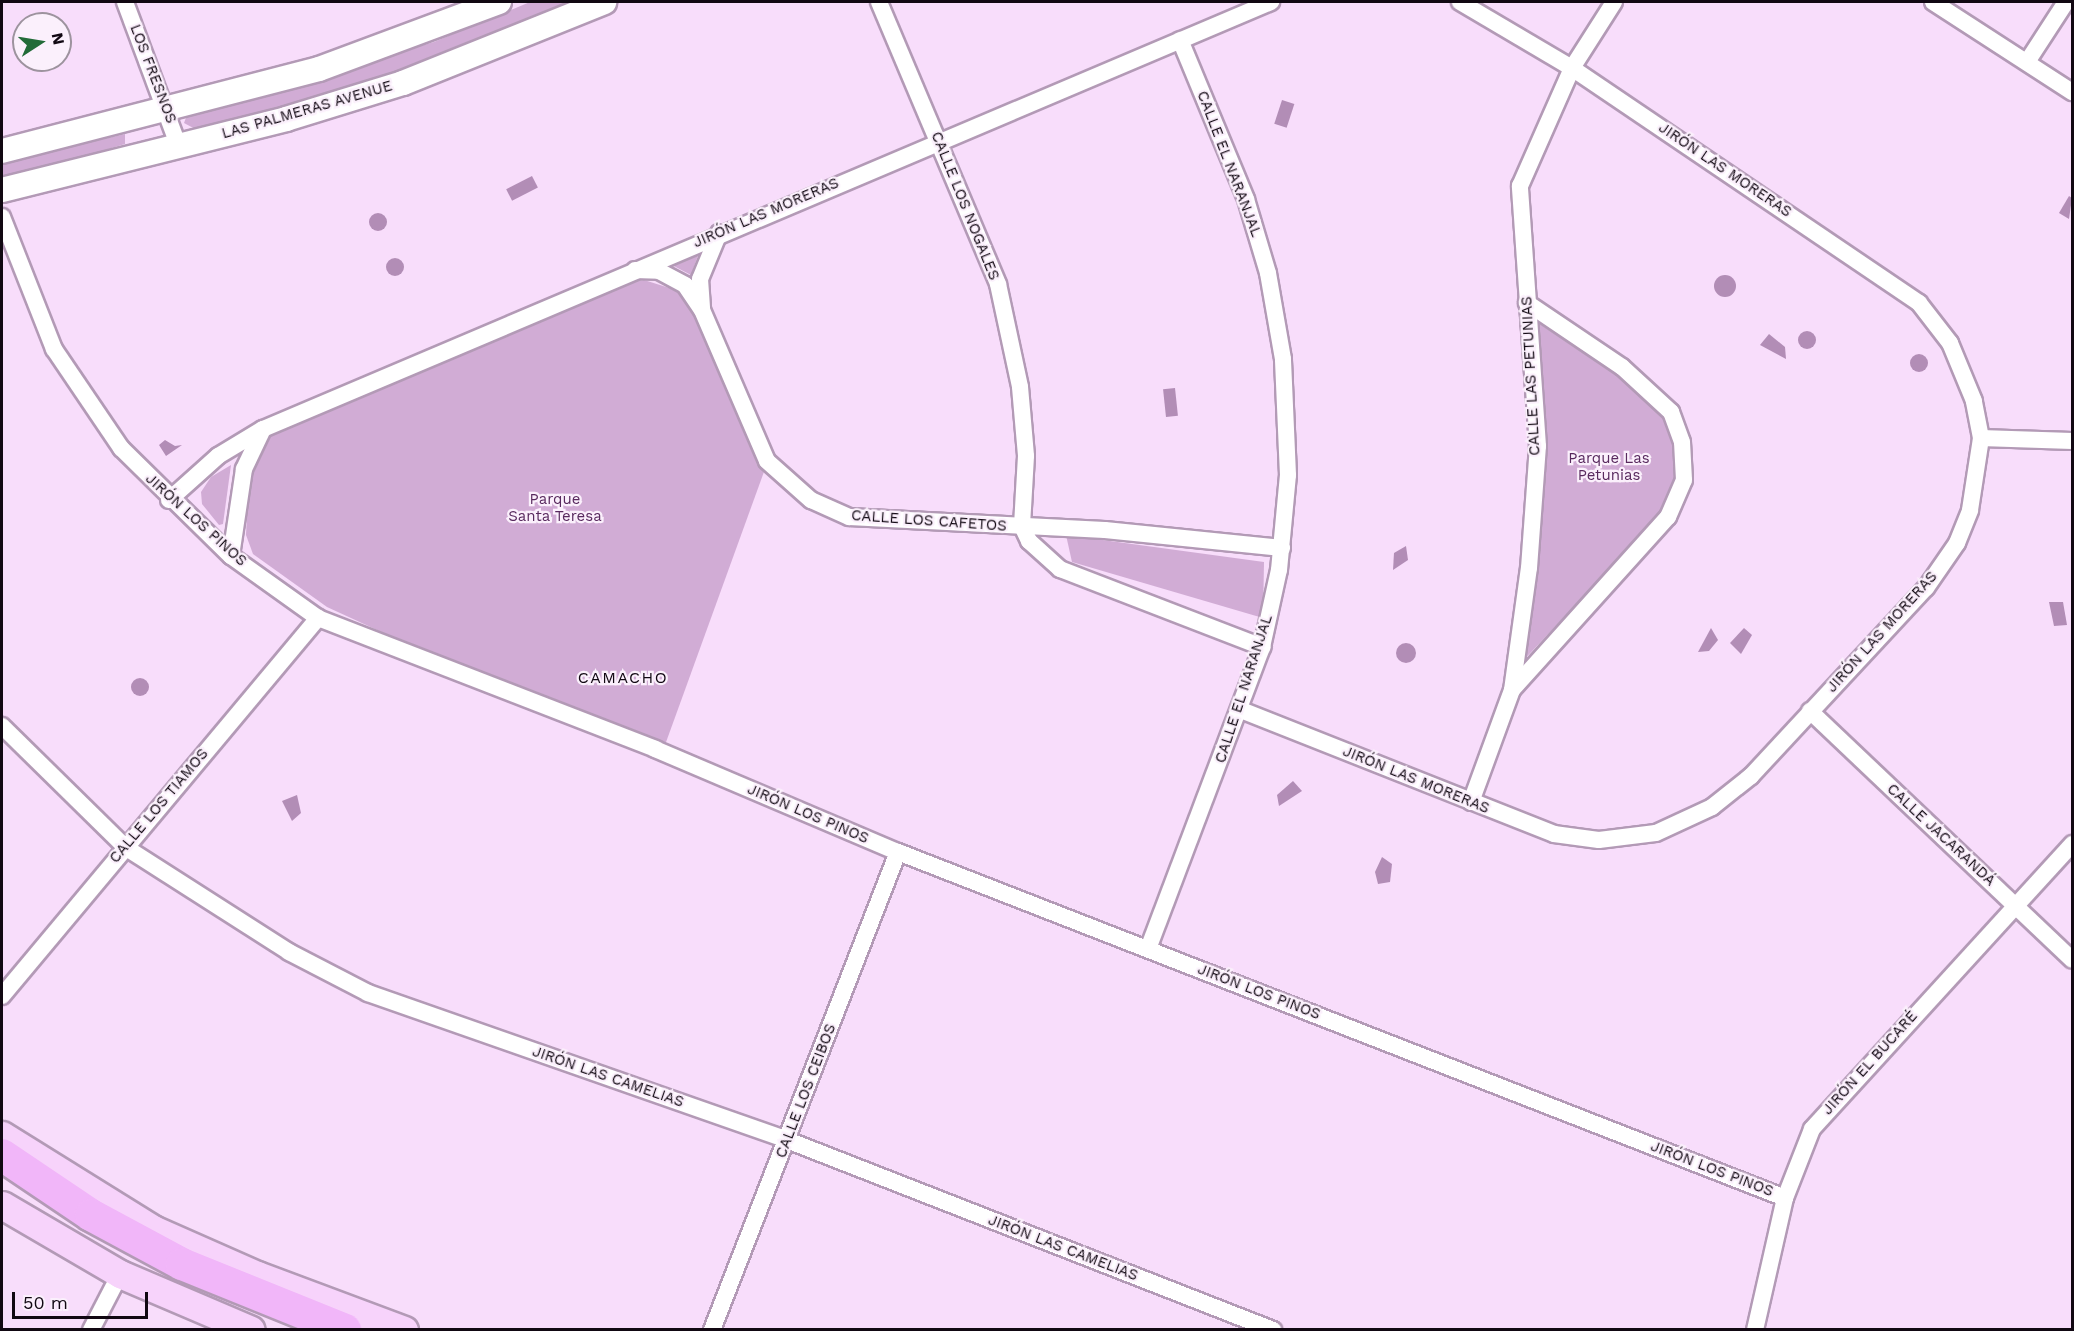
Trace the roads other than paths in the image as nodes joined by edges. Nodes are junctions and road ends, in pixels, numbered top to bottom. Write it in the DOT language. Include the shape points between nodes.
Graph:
graph roads {
  1 [pos="124,2"];
  2 [pos="499,2"];
  3 [pos="604,2"];
  4 [pos="879,2"];
  5 [pos="1271,2"];
  6 [pos="1460,2"];
  7 [pos="1614,2"];
  8 [pos="1933,2"];
  9 [pos="2066,2"];
  10 [pos="1180,40"];
  11 [pos="2027,62"];
  12 [pos="1572,68"];
  13 [pos="2073,92"];
  14 [pos="170,109"];
  15 [pos="118,122"];
  16 [pos="939,141"];
  17 [pos="179,147"];
  18 [pos="2,151"];
  19 [pos="128,158"];
  20 [pos="2,190"];
  21 [pos="2,217"];
  22 [pos="719,233"];
  23 [pos="630,270"];
  24 [pos="1527,303"];
  25 [pos="702,310"];
  26 [pos="262,429"];
  27 [pos="1981,438"];
  28 [pos="2073,441"];
  29 [pos="169,500"];
  30 [pos="1022,526"];
  31 [pos="1282,548"];
  32 [pos="231,556"];
  33 [pos="318,618"];
  34 [pos="1262,647"];
  35 [pos="1512,690"];
  36 [pos="1241,710"];
  37 [pos="1810,711"];
  38 [pos="2,726"];
  39 [pos="1471,802"];
  40 [pos="2073,844"];
  41 [pos="125,847"];
  42 [pos="898,852"];
  43 [pos="2016,906"];
  44 [pos="1148,949"];
  45 [pos="2073,960"];
  46 [pos="2,996"];
  47 [pos="2,1135"];
  48 [pos="787,1140"];
  49 [pos="2,1155"];
  50 [pos="2,1182"];
  51 [pos="1785,1198"];
  52 [pos="2,1205"];
  53 [pos="120,1274"];
  54 [pos="231,1295"];
  55 [pos="92,1329"];
  56 [pos="250,1329"];
  57 [pos="301,1329"];
  58 [pos="345,1329"];
  59 [pos="404,1329"];
  60 [pos="712,1329"];
  61 [pos="1273,1329"];
  62 [pos="1755,1329"];
  1 -- 14 [label="street, LOS FRESNOS"];
  2 -- 14 [label="main road" via="334,64"];
  3 -- 17 [label="main road, LAS PALMERAS AVENUE" via="402,83"];
  4 -- 16 [label="street, CALLE LOS NOGALES"];
  5 -- 10 [label="street, JIRÓN LAS MORERAS"];
  6 -- 12 [label="street, JIRÓN LAS MORERAS"];
  7 -- 12 [label="street, CALLE LAS PETUNIAS"];
  8 -- 11 [label="street"];
  9 -- 11 [label="street"];
  10 -- 16 [label="street, JIRÓN LAS MORERAS"];
  10 -- 31 [label="street, CALLE EL NARANJAL" via="1246,199 1277,316 1288,433"];
  11 -- 13 [label="street"];
  12 -- 24 [label="street, CALLE LAS PETUNIAS" via="1520,186"];
  12 -- 27 [label="street, JIRÓN LAS MORERAS" via="1907,292 1958,357"];
  14 -- 15 [label="main road"];
  14 -- 17 [label="street, LOS FRESNOS"];
  15 -- 18 [label="main road"];
  15 -- 19 [label="main road" via="135,142"];
  16 -- 22 [label="street, JIRÓN LAS MORERAS"];
  16 -- 30 [label="street, CALLE LOS NOGALES" via="998,284 1020,387 1026,456"];
  17 -- 19 [label="main road, LAS PALMERAS AVENUE"];
  19 -- 20 [label="main road, LAS PALMERAS AVENUE"];
  21 -- 29 [label="street, JIRÓN LOS PINOS" via="54,349 120,448"];
  22 -- 23 [label="street, JIRÓN LAS MORERAS"];
  22 -- 25 [label="street, CALLE LOS CAFETOS" via="700,279"];
  23 -- 25 [label="street, CALLE LOS CAFETOS" via="659,271 685,285"];
  23 -- 26 [label="street, JIRÓN LAS MORERAS"];
  24 -- 35 [label="street, CALLE LAS PETUNIAS" via="1538,446"];
  24 -- 35 [label="street" via="1622,367 1671,412 1682,442 1684,480 1668,518"];
  25 -- 30 [label="street, CALLE LOS CAFETOS" via="767,461 811,500 849,517"];
  26 -- 29 [label="street, JIRÓN LAS MORERAS" via="218,456"];
  26 -- 32 [label="street" via="239,490"];
  27 -- 28 [label="street"];
  27 -- 37 [label="street, JIRÓN LAS MORERAS" via="1970,510 1947,559 1915,601"];
  29 -- 32 [label="street, JIRÓN LOS PINOS"];
  30 -- 31 [label="street, CALLE LOS CAFETOS"];
  30 -- 34 [label="street, CALLE LOS CAFETOS" via="1039,555 1060,569"];
  31 -- 34 [label="street, CALLE EL NARANJAL"];
  32 -- 33 [label="street, JIRÓN LOS PINOS"];
  33 -- 41 [label="street, CALLE LOS TIAMOS"];
  33 -- 42 [label="street, JIRÓN LOS PINOS" via="655,749"];
  34 -- 36 [label="street, CALLE EL NARANJAL"];
  35 -- 39 [label="street, CALLE LAS PETUNIAS"];
  36 -- 39 [label="street, JIRÓN LAS MORERAS"];
  36 -- 44 [label="street, CALLE EL NARANJAL"];
  37 -- 39 [label="street, JIRÓN LAS MORERAS" via="1732,793 1694,818 1656,833 1576,838"];
  37 -- 43 [label="street, CALLE JACARANDÁ"];
  38 -- 41 [label="street, JIRÓN LAS CAMELIAS"];
  40 -- 43 [label="street, JIRÓN EL BUCARÉ"];
  41 -- 46 [label="street, CALLE LOS TIAMOS"];
  41 -- 48 [label="street, JIRÓN LAS CAMELIAS" via="289,952 368,993"];
  42 -- 44 [label="street, JIRÓN LOS PINOS"];
  42 -- 48 [label="street, CALLE LOS CEIBOS"];
  43 -- 45 [label="street, CALLE JACARANDÁ"];
  43 -- 51 [label="street, JIRÓN EL BUCARÉ" via="1829,1106 1803,1145"];
  44 -- 51 [label="street, JIRÓN LOS PINOS"];
  47 -- 59 [label="main road" via="153,1229 257,1275"];
  48 -- 60 [label="street, CALLE LOS CEIBOS"];
  48 -- 61 [label="street, JIRÓN LAS CAMELIAS"];
  49 -- 54 [label="highway"];
  50 -- 54 [label="highway" via="111,1248"];
  51 -- 62 [label="street, JIRÓN EL BUCARÉ"];
  52 -- 53 [label="main road"];
  53 -- 55 [label="street"];
  53 -- 56 [label="main road"];
  54 -- 57 [label="highway"];
  54 -- 58 [label="highway"];
}
